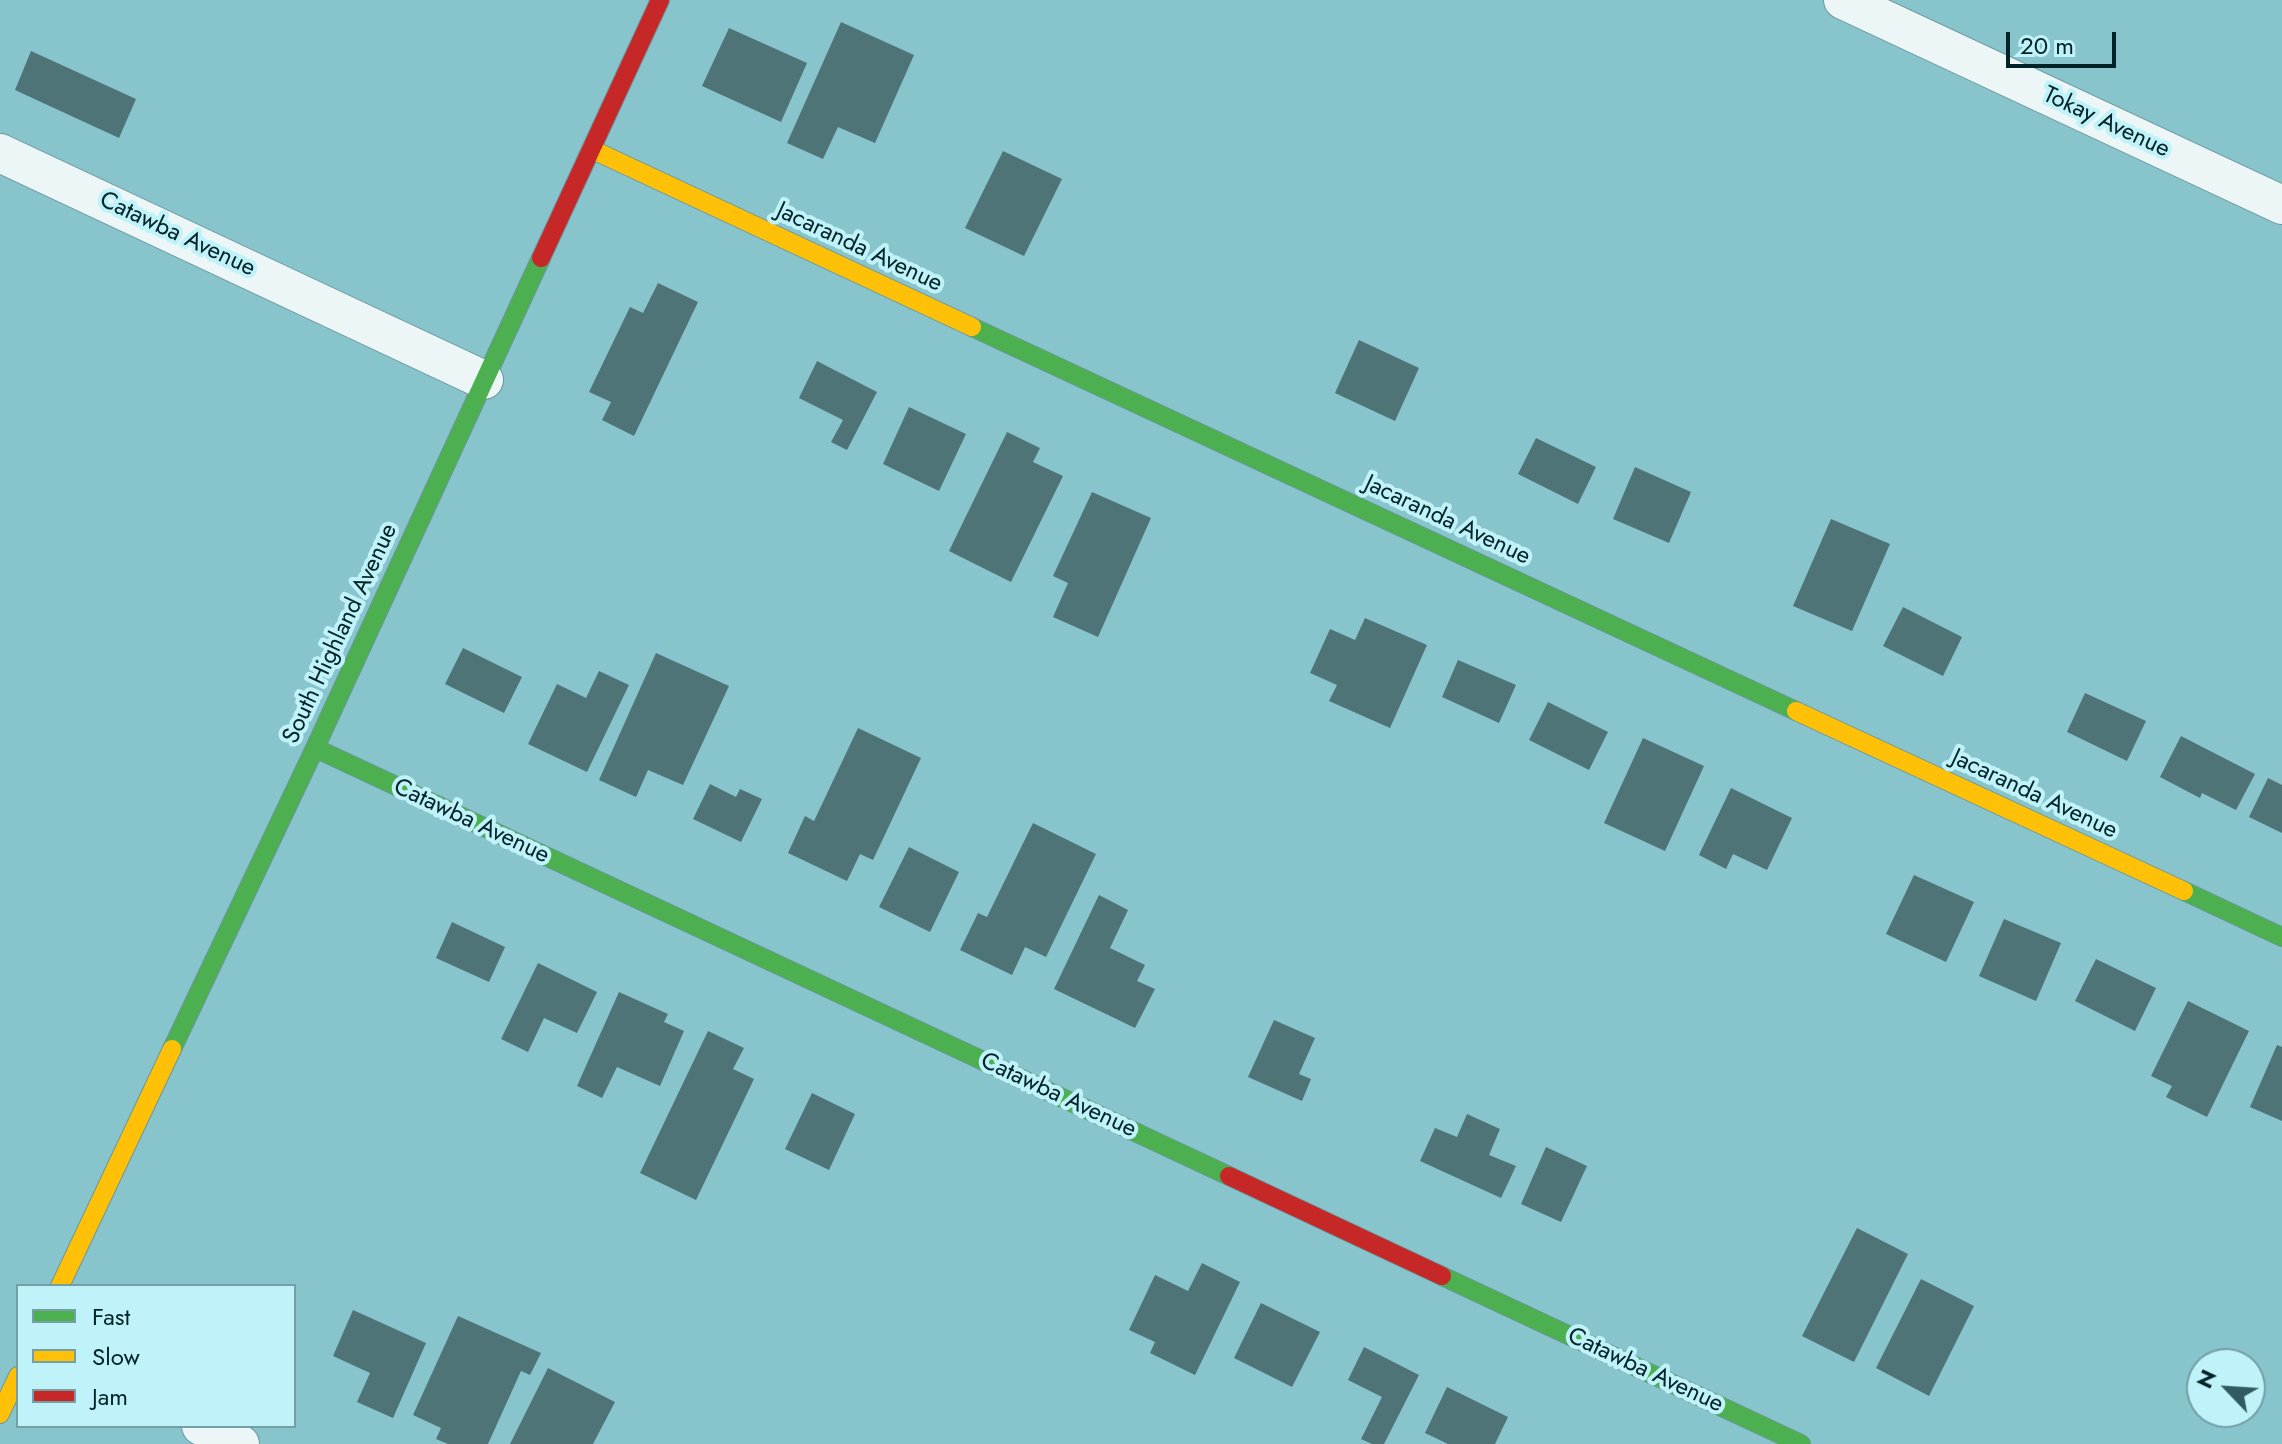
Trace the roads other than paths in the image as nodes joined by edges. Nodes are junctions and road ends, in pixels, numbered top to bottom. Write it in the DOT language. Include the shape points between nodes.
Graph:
graph roads {
  1 [pos="660,0"];
  2 [pos="1843,0"];
  3 [pos="591,149"];
  4 [pos="0,153"];
  5 [pos="2282,205"];
  6 [pos="484,380"];
  7 [pos="315,748"];
  8 [pos="2282,937"];
  9 [pos="61,1284"];
  10 [pos="16,1380"];
  11 [pos="0,1414"];
  12 [pos="205,1428"];
  13 [pos="240,1444"];
  14 [pos="1801,1444"];
  1 -- 3 [label="street, South Highland Avenue"];
  2 -- 5 [label="street, Tokay Avenue"];
  3 -- 6 [label="street, South Highland Avenue"];
  3 -- 8 [label="street, Jacaranda Avenue"];
  4 -- 6 [label="street, Catawba Avenue"];
  6 -- 7 [label="street, South Highland Avenue"];
  7 -- 9 [label="street, South Highland Avenue"];
  7 -- 14 [label="street, Catawba Avenue"];
  10 -- 11 [label="street"];
  12 -- 13 [label="street"];
}
